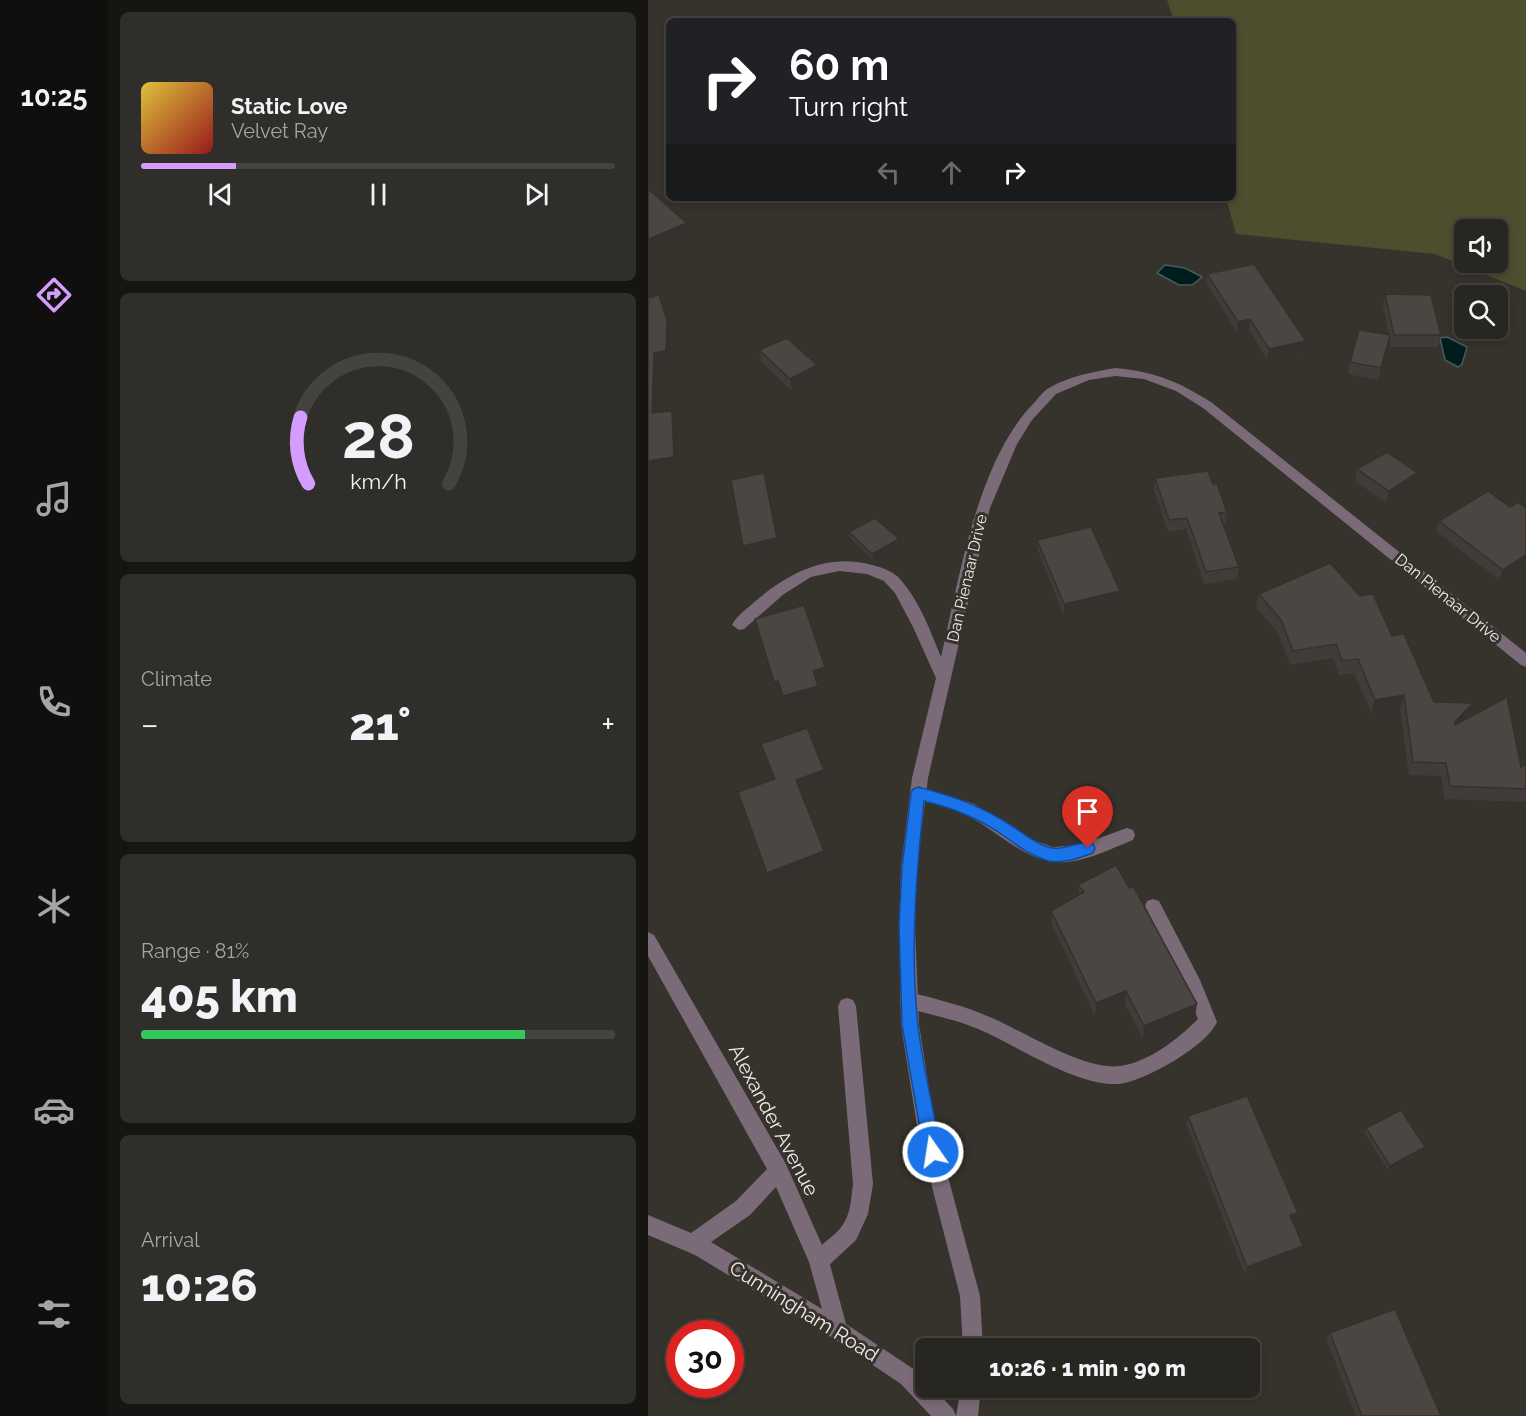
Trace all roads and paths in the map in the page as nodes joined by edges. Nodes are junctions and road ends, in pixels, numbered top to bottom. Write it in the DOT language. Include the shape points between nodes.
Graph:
graph roads {
  1 [pos="739,625"];
  2 [pos="1526,661"];
  3 [pos="943,678"];
  4 [pos="918,793"];
  5 [pos="1127,835"];
  6 [pos="1154,906"];
  7 [pos="648,940"];
  8 [pos="909,1000"];
  9 [pos="847,1006"];
  10 [pos="779,1171"];
  11 [pos="648,1225"];
  12 [pos="692,1244"];
  13 [pos="819,1261"];
  14 [pos="838,1330"];
  15 [pos="972,1338"];
  16 [pos="970,1398"];
  17 [pos="946,1416"];
  18 [pos="967,1416"];
  1 -- 3 [label="street" via="793,579 810,571 825,567 865,568 890,578 903,595"];
  2 -- 3 [label="street, Dan Pienaar Drive" via="1207,405 1180,388 1146,375 1114,372 1086,377 1052,391 1027,417 1011,444 983,508"];
  3 -- 4 [label="street, Dan Pienaar Drive"];
  4 -- 5 [label="street" via="957,803 1027,846 1050,855 1068,855"];
  4 -- 8 [label="street, Dan Pienaar Drive" via="909,867"];
  6 -- 8 [label="street" via="1208,1022 1188,1042 1156,1063 1117,1076 1060,1060 948,1009"];
  7 -- 10 [label="street, Alexander Avenue"];
  8 -- 15 [label="street, Dan Pienaar Drive" via="927,1132 970,1296"];
  9 -- 13 [label="street" via="863,1184 858,1214 849,1233"];
  10 -- 12 [label="street" via="743,1208"];
  10 -- 13 [label="street, Alexander Avenue"];
  11 -- 12 [label="street, Cunningham Road"];
  12 -- 14 [label="street, Cunningham Road"];
  13 -- 14 [label="street, Alexander Avenue"];
  14 -- 17 [label="street, Cunningham Road" via="909,1377"];
  16 -- 18 [label="street"];
}
